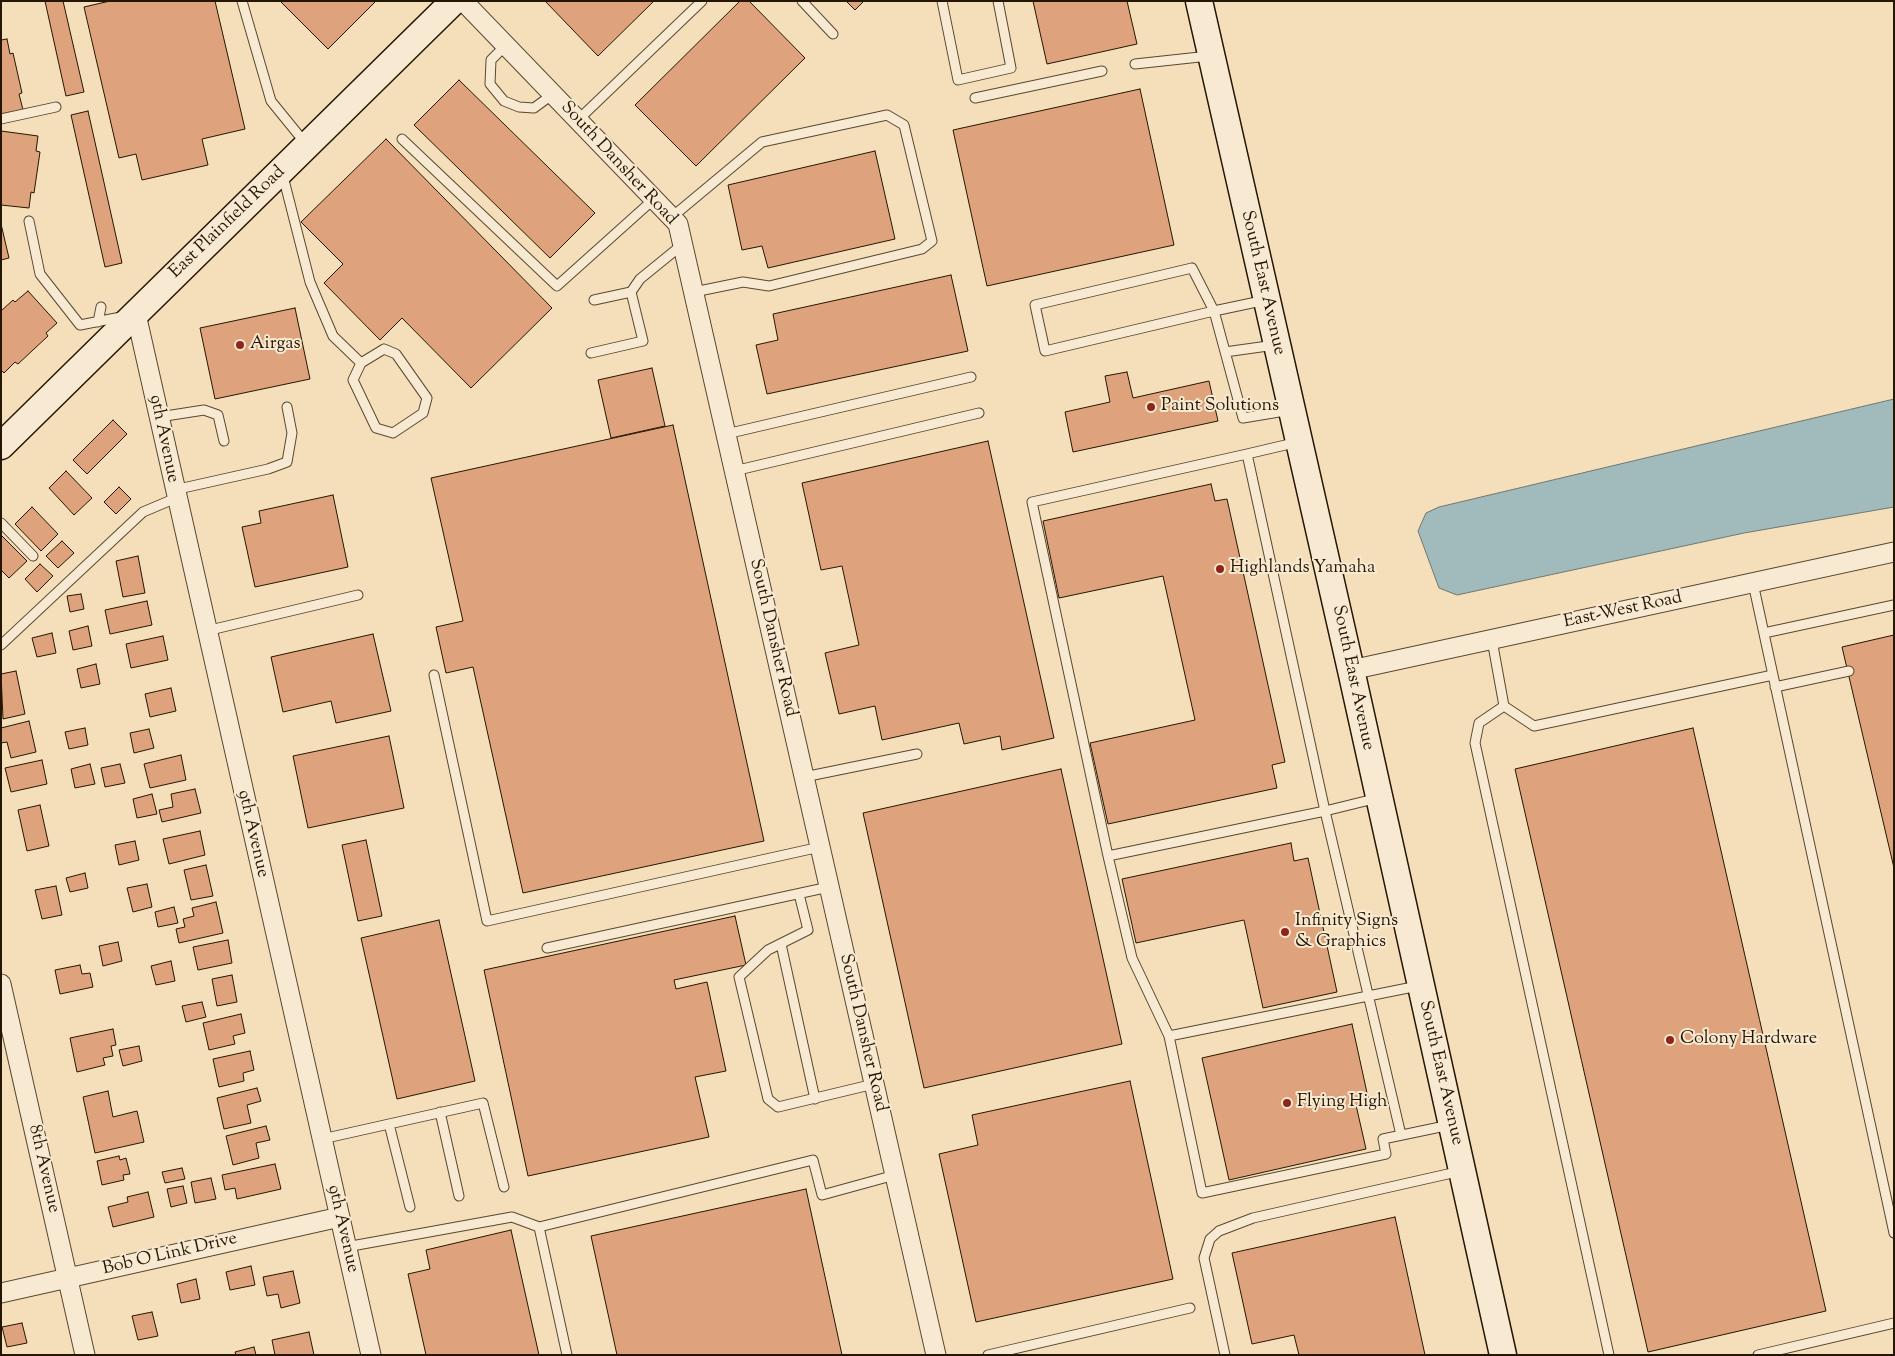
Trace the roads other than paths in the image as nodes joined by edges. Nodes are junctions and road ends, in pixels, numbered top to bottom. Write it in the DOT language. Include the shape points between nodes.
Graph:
graph roads {
  1 [pos="242,1"];
  2 [pos="454,1"];
  3 [pos="463,1"];
  4 [pos="702,1"];
  5 [pos="802,1"];
  6 [pos="942,1"];
  7 [pos="998,1"];
  8 [pos="1199,1"];
  9 [pos="834,34"];
  10 [pos="506,45"];
  11 [pos="1211,56"];
  12 [pos="1136,64"];
  13 [pos="1102,71"];
  14 [pos="553,94"];
  15 [pos="975,98"];
  16 [pos="56,107"];
  17 [pos="1,119"];
  18 [pos="578,120"];
  19 [pos="402,139"];
  20 [pos="307,146"];
  21 [pos="282,170"];
  22 [pos="654,199"];
  23 [pos="672,217"];
  24 [pos="29,221"];
  25 [pos="683,244"];
  26 [pos="631,292"];
  27 [pos="694,292"];
  28 [pos="594,300"];
  29 [pos="1266,300"];
  30 [pos="102,307"];
  31 [pos="1214,311"];
  32 [pos="136,314"];
  33 [pos="98,322"];
  34 [pos="1276,344"];
  35 [pos="1225,352"];
  36 [pos="591,353"];
  37 [pos="361,363"];
  38 [pos="971,377"];
  39 [pos="286,407"];
  40 [pos="1291,410"];
  41 [pos="979,413"];
  42 [pos="158,417"];
  43 [pos="726,434"];
  44 [pos="224,441"];
  45 [pos="1298,442"];
  46 [pos="1,446"];
  47 [pos="1247,454"];
  48 [pos="734,471"];
  49 [pos="175,494"];
  50 [pos="1,523"];
  51 [pos="1894,552"];
  52 [pos="33,556"];
  53 [pos="1753,583"];
  54 [pos="358,595"];
  55 [pos="1894,605"];
  56 [pos="206,631"];
  57 [pos="1764,633"];
  58 [pos="1492,640"];
  59 [pos="1,645"];
  60 [pos="1351,670"];
  61 [pos="1848,671"];
  62 [pos="434,675"];
  63 [pos="1773,675"];
  64 [pos="1775,687"];
  65 [pos="1504,706"];
  66 [pos="917,754"];
  67 [pos="804,777"];
  68 [pos="1379,798"];
  69 [pos="1326,811"];
  70 [pos="820,847"];
  71 [pos="1108,856"];
  72 [pos="829,888"];
  73 [pos="799,894"];
  74 [pos="781,944"];
  75 [pos="547,948"];
  76 [pos="1,984"];
  77 [pos="1420,985"];
  78 [pos="1369,995"];
  79 [pos="1168,1036"];
  80 [pos="874,1084"];
  81 [pos="815,1098"];
  82 [pos="440,1112"];
  83 [pos="389,1124"];
  84 [pos="1452,1124"];
  85 [pos="1401,1135"];
  86 [pos="322,1139"];
  87 [pos="1462,1171"];
  88 [pos="895,1175"];
  89 [pos="504,1187"];
  90 [pos="459,1196"];
  91 [pos="410,1207"];
  92 [pos="340,1217"];
  93 [pos="539,1227"];
  94 [pos="1894,1233"];
  95 [pos="346,1247"];
  96 [pos="68,1278"];
  97 [pos="1,1293"];
  98 [pos="1190,1308"];
  99 [pos="1894,1323"];
  100 [pos="1223,1354"];
  101 [pos="85,1355"];
  102 [pos="371,1355"];
  103 [pos="567,1355"];
  104 [pos="936,1355"];
  105 [pos="988,1355"];
  106 [pos="1503,1355"];
  107 [pos="1609,1355"];
  108 [pos="1758,1355"];
  1 -- 20 [label="lane" via="271,100"];
  2 -- 20 [label="main road, East Plainfield Road"];
  3 -- 10 [label="street, South Dansher Road"];
  4 -- 18 [label="lane"];
  5 -- 9 [label="lane"];
  6 -- 7 [label="lane" via="958,80 1011,68"];
  8 -- 11 [label="main road, South East Avenue"];
  10 -- 14 [label="street, South Dansher Road"];
  10 -- 14 [label="lane" via="491,60 490,84 504,101 534,108"];
  11 -- 12 [label="lane"];
  11 -- 29 [label="main road, South East Avenue"];
  13 -- 15 [label="lane"];
  14 -- 18 [label="street, South Dansher Road"];
  16 -- 17 [label="lane"];
  18 -- 22 [label="street, South Dansher Road"];
  19 -- 22 [label="lane" via="557,286"];
  20 -- 21 [label="main road, East Plainfield Road"];
  21 -- 32 [label="main road, East Plainfield Road"];
  21 -- 37 [label="lane" via="310,282 333,336"];
  22 -- 23 [label="street, South Dansher Road"];
  23 -- 25 [label="street, South Dansher Road" via="678,224"];
  23 -- 27 [label="lane" via="762,142 888,115 904,125 932,241 922,249 768,286 744,282"];
  24 -- 33 [label="lane" via="40,274 80,325"];
  25 -- 26 [label="lane" via="640,279"];
  25 -- 27 [label="street, South Dansher Road"];
  26 -- 28 [label="lane"];
  26 -- 36 [label="lane" via="642,342"];
  27 -- 43 [label="street, South Dansher Road"];
  29 -- 31 [label="lane"];
  29 -- 34 [label="main road, South East Avenue"];
  30 -- 33 [label="lane"];
  31 -- 31 [label="lane" via="1192,268 1034,305 1045,350"];
  31 -- 35 [label="lane"];
  32 -- 33 [label="lane"];
  32 -- 42 [label="street, 9th Avenue"];
  32 -- 46 [label="main road, East Plainfield Road"];
  34 -- 35 [label="lane"];
  34 -- 40 [label="main road, South East Avenue"];
  35 -- 40 [label="lane" via="1243,418"];
  37 -- 37 [label="lane" via="384,349 396,354 427,398 424,413 393,433 376,428 353,380"];
  38 -- 43 [label="lane"];
  39 -- 49 [label="lane" via="292,433 286,462"];
  40 -- 45 [label="main road, South East Avenue"];
  41 -- 48 [label="lane"];
  42 -- 44 [label="lane" via="204,410 218,415"];
  42 -- 49 [label="street, 9th Avenue"];
  43 -- 48 [label="street, South Dansher Road"];
  45 -- 47 [label="lane"];
  45 -- 60 [label="main road, South East Avenue"];
  47 -- 69 [label="lane"];
  47 -- 71 [label="lane" via="1032,502"];
  48 -- 67 [label="street, South Dansher Road"];
  49 -- 56 [label="street, 9th Avenue"];
  49 -- 59 [label="lane" via="143,512"];
  50 -- 52 [label="lane"];
  51 -- 53 [label="street, East-West Road"];
  53 -- 57 [label="lane"];
  53 -- 58 [label="street, East-West Road"];
  54 -- 56 [label="lane"];
  55 -- 57 [label="lane"];
  56 -- 86 [label="street, 9th Avenue"];
  57 -- 63 [label="lane"];
  58 -- 60 [label="street, East-West Road"];
  58 -- 65 [label="lane"];
  60 -- 68 [label="main road, South East Avenue"];
  61 -- 64 [label="lane"];
  62 -- 70 [label="lane" via="487,921"];
  63 -- 64 [label="lane"];
  63 -- 65 [label="lane" via="1534,726"];
  64 -- 94 [label="lane"];
  65 -- 107 [label="lane" via="1479,723 1475,743"];
  66 -- 67 [label="lane"];
  67 -- 70 [label="street, South Dansher Road"];
  68 -- 69 [label="lane"];
  68 -- 77 [label="main road, South East Avenue"];
  69 -- 71 [label="lane"];
  69 -- 78 [label="lane"];
  70 -- 72 [label="street, South Dansher Road"];
  71 -- 79 [label="lane" via="1132,958"];
  72 -- 73 [label="lane"];
  72 -- 80 [label="street, South Dansher Road"];
  73 -- 74 [label="lane" via="808,930"];
  73 -- 75 [label="lane"];
  74 -- 81 [label="lane"];
  74 -- 81 [label="lane" via="768,950 740,977 768,1099 778,1107"];
  76 -- 96 [label="street, 8th Avenue"];
  77 -- 78 [label="lane"];
  77 -- 84 [label="main road, South East Avenue"];
  78 -- 79 [label="lane"];
  78 -- 85 [label="lane"];
  79 -- 85 [label="lane" via="1202,1192 1386,1154 1382,1139"];
  80 -- 81 [label="lane"];
  80 -- 88 [label="street, South Dansher Road"];
  82 -- 83 [label="lane"];
  82 -- 89 [label="lane" via="483,1103"];
  82 -- 90 [label="lane"];
  83 -- 86 [label="lane"];
  83 -- 91 [label="lane"];
  84 -- 85 [label="lane"];
  84 -- 87 [label="main road, South East Avenue"];
  86 -- 92 [label="street, 9th Avenue"];
  87 -- 100 [label="lane" via="1253,1218 1219,1231 1210,1239 1204,1258"];
  87 -- 106 [label="main road, South East Avenue"];
  88 -- 93 [label="lane" via="822,1195 813,1160"];
  88 -- 104 [label="street, South Dansher Road"];
  92 -- 95 [label="street, 9th Avenue"];
  92 -- 96 [label="street, Bob O Link Drive"];
  93 -- 95 [label="lane" via="512,1218"];
  93 -- 103 [label="lane"];
  95 -- 102 [label="street, 9th Avenue"];
  96 -- 97 [label="street, Bob O Link Drive"];
  96 -- 101 [label="street, 8th Avenue"];
  98 -- 105 [label="lane"];
  99 -- 108 [label="lane"];
}
